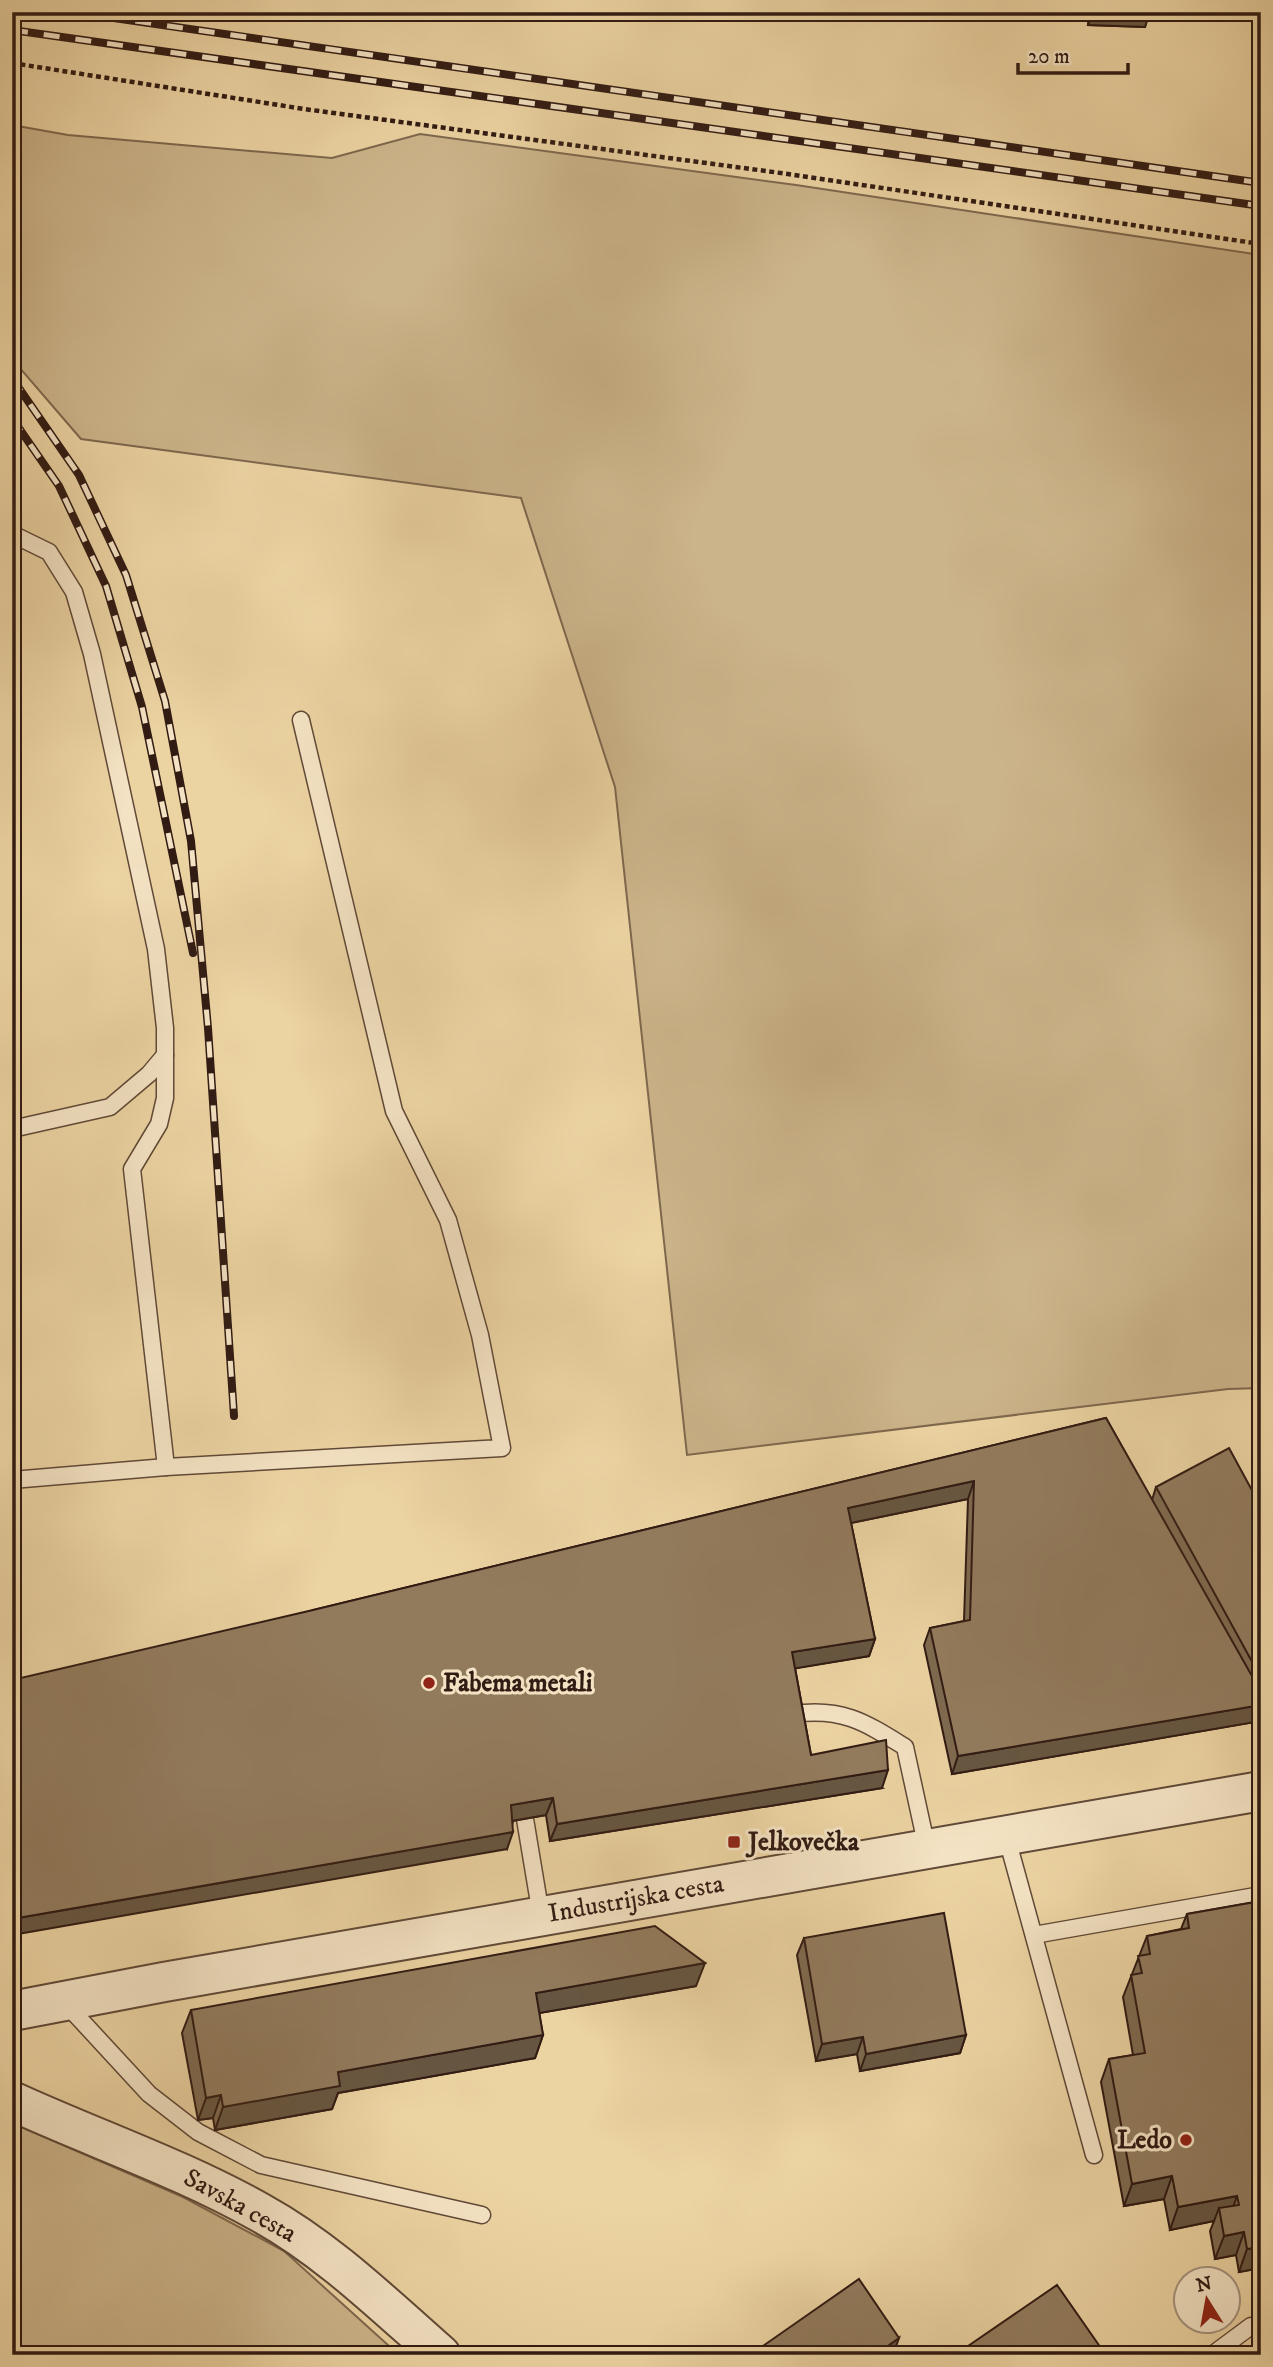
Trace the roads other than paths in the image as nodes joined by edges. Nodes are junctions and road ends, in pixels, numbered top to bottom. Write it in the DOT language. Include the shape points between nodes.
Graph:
graph roads {
  1 [pos="12,534"];
  2 [pos="301,720"];
  3 [pos="165,1055"];
  4 [pos="12,1129"];
  5 [pos="166,1467"];
  6 [pos="12,1480"];
  7 [pos="794,1714"];
  8 [pos="1261,1791"];
  9 [pos="525,1819"];
  10 [pos="1006,1835"];
  11 [pos="927,1848"];
  12 [pos="1261,1895"];
  13 [pos="541,1915"];
  14 [pos="1034,1935"];
  15 [pos="64,2001"];
  16 [pos="12,2011"];
  17 [pos="12,2101"];
  18 [pos="1094,2155"];
  19 [pos="482,2216"];
  20 [pos="1251,2326"];
  21 [pos="442,2355"];
  22 [pos="1212,2355"];
  1 -- 3 [label="lane" via="49,552 74,592 92,654 156,949"];
  2 -- 5 [label="lane" via="394,1111 449,1220 480,1335 502,1448"];
  3 -- 4 [label="lane" via="110,1107"];
  3 -- 5 [label="lane" via="165,1098 159,1124 132,1169"];
  5 -- 6 [label="lane"];
  7 -- 11 [label="lane" via="858,1719 905,1747"];
  8 -- 10 [label="street, Industrijska cesta"];
  9 -- 13 [label="lane"];
  10 -- 11 [label="street, Industrijska cesta"];
  10 -- 14 [label="lane"];
  11 -- 13 [label="street, Industrijska cesta"];
  12 -- 14 [label="lane"];
  13 -- 15 [label="street, Industrijska cesta"];
  14 -- 18 [label="lane"];
  15 -- 16 [label="street, Industrijska cesta"];
  15 -- 19 [label="lane" via="149,2094 198,2132 261,2165"];
  17 -- 21 [label="street, Savska cesta" via="153,2160 262,2213 334,2262"];
  20 -- 22 [label="lane"];
}
